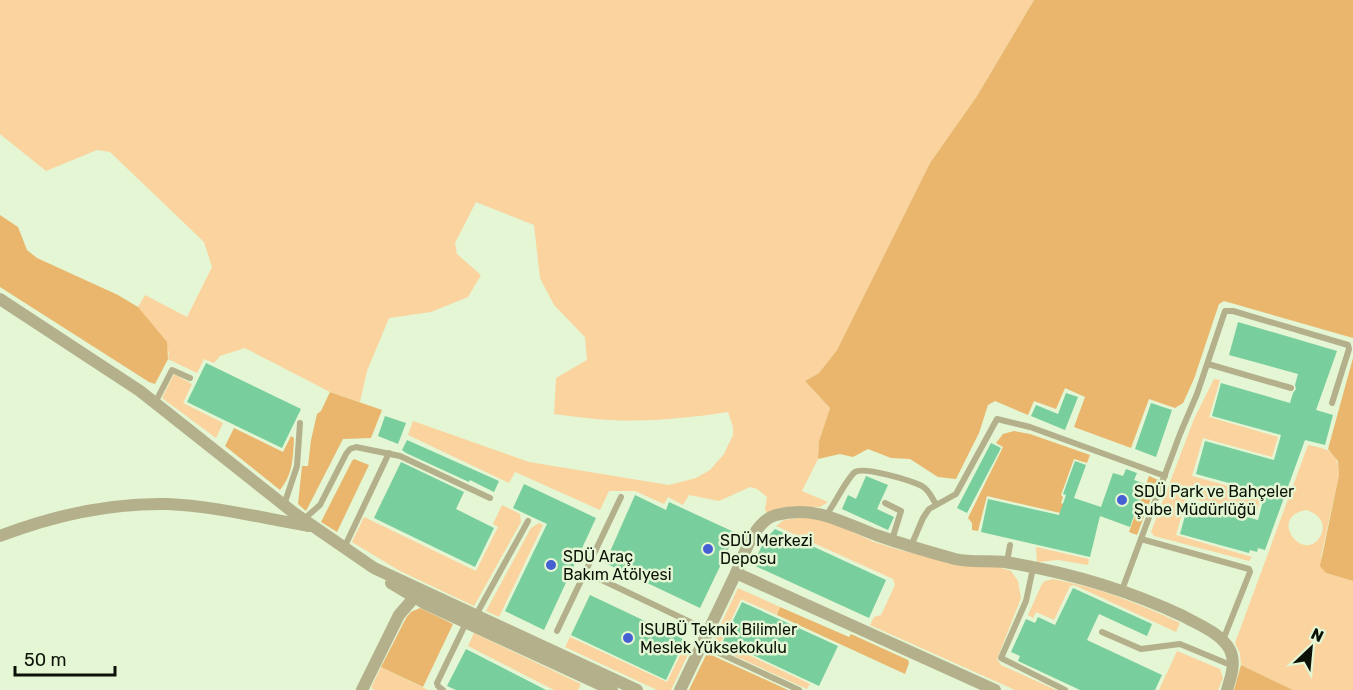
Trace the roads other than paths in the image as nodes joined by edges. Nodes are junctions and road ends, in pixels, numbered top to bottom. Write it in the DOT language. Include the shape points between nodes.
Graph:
graph roads {
  1 [pos="0,299"];
  2 [pos="1208,364"];
  3 [pos="190,378"];
  4 [pos="1291,388"];
  5 [pos="155,403"];
  6 [pos="1332,403"];
  7 [pos="300,423"];
  8 [pos="388,453"];
  9 [pos="1165,476"];
  10 [pos="621,497"];
  11 [pos="490,498"];
  12 [pos="885,503"];
  13 [pos="936,504"];
  14 [pos="284,505"];
  15 [pos="827,514"];
  16 [pos="528,521"];
  17 [pos="308,523"];
  18 [pos="0,536"];
  19 [pos="1141,539"];
  20 [pos="892,540"];
  21 [pos="1010,545"];
  22 [pos="911,546"];
  23 [pos="343,548"];
  24 [pos="1006,562"];
  25 [pos="1033,568"];
  26 [pos="585,572"];
  27 [pos="736,573"];
  28 [pos="1122,590"];
  29 [pos="417,594"];
  30 [pos="471,619"];
  31 [pos="557,631"];
  32 [pos="709,631"];
  33 [pos="1102,632"];
  34 [pos="1223,640"];
  35 [pos="702,645"];
  36 [pos="1233,666"];
  37 [pos="362,690"];
  38 [pos="443,690"];
  39 [pos="612,690"];
  40 [pos="637,690"];
  41 [pos="680,690"];
  42 [pos="799,690"];
  43 [pos="994,690"];
  44 [pos="1065,690"];
  45 [pos="1227,690"];
  1 -- 5 [label="street"];
  2 -- 4 [label="lane"];
  2 -- 6 [label="lane" via="1227,310 1347,344 1349,349"];
  2 -- 9 [label="lane"];
  3 -- 5 [label="lane" via="172,370"];
  5 -- 14 [label="street"];
  7 -- 14 [label="lane" via="297,466"];
  8 -- 11 [label="lane"];
  8 -- 17 [label="lane" via="350,449"];
  8 -- 23 [label="lane"];
  9 -- 13 [label="lane" via="1030,427 997,419 956,494"];
  9 -- 19 [label="lane"];
  10 -- 26 [label="lane"];
  12 -- 20 [label="lane" via="901,511"];
  13 -- 15 [label="lane" via="920,486 861,469 852,475"];
  13 -- 22 [label="lane" via="923,518"];
  14 -- 17 [label="street"];
  15 -- 20 [label="street"];
  15 -- 27 [label="street" via="805,512 771,517 758,530"];
  16 -- 30 [label="lane"];
  17 -- 18 [label="street" via="169,504 136,504 72,515"];
  17 -- 23 [label="street"];
  19 -- 28 [label="lane"];
  19 -- 34 [label="lane" via="1250,570"];
  20 -- 22 [label="street"];
  21 -- 24 [label="lane"];
  22 -- 24 [label="street" via="963,561"];
  23 -- 29 [label="street" via="394,586"];
  24 -- 25 [label="street"];
  25 -- 28 [label="street"];
  25 -- 44 [label="lane" via="1026,601 1001,658"];
  26 -- 31 [label="lane"];
  26 -- 32 [label="lane"];
  27 -- 32 [label="street"];
  27 -- 43 [label="street"];
  28 -- 34 [label="street"];
  29 -- 30 [label="street"];
  29 -- 37 [label="street" via="399,615"];
  30 -- 38 [label="lane" via="436,683"];
  30 -- 39 [label="street"];
  30 -- 40 [label="street"];
  32 -- 35 [label="street"];
  33 -- 36 [label="lane" via="1141,649 1180,644"];
  34 -- 36 [label="street" via="1231,652"];
  35 -- 41 [label="street"];
  35 -- 42 [label="lane"];
  36 -- 45 [label="street"];
}
